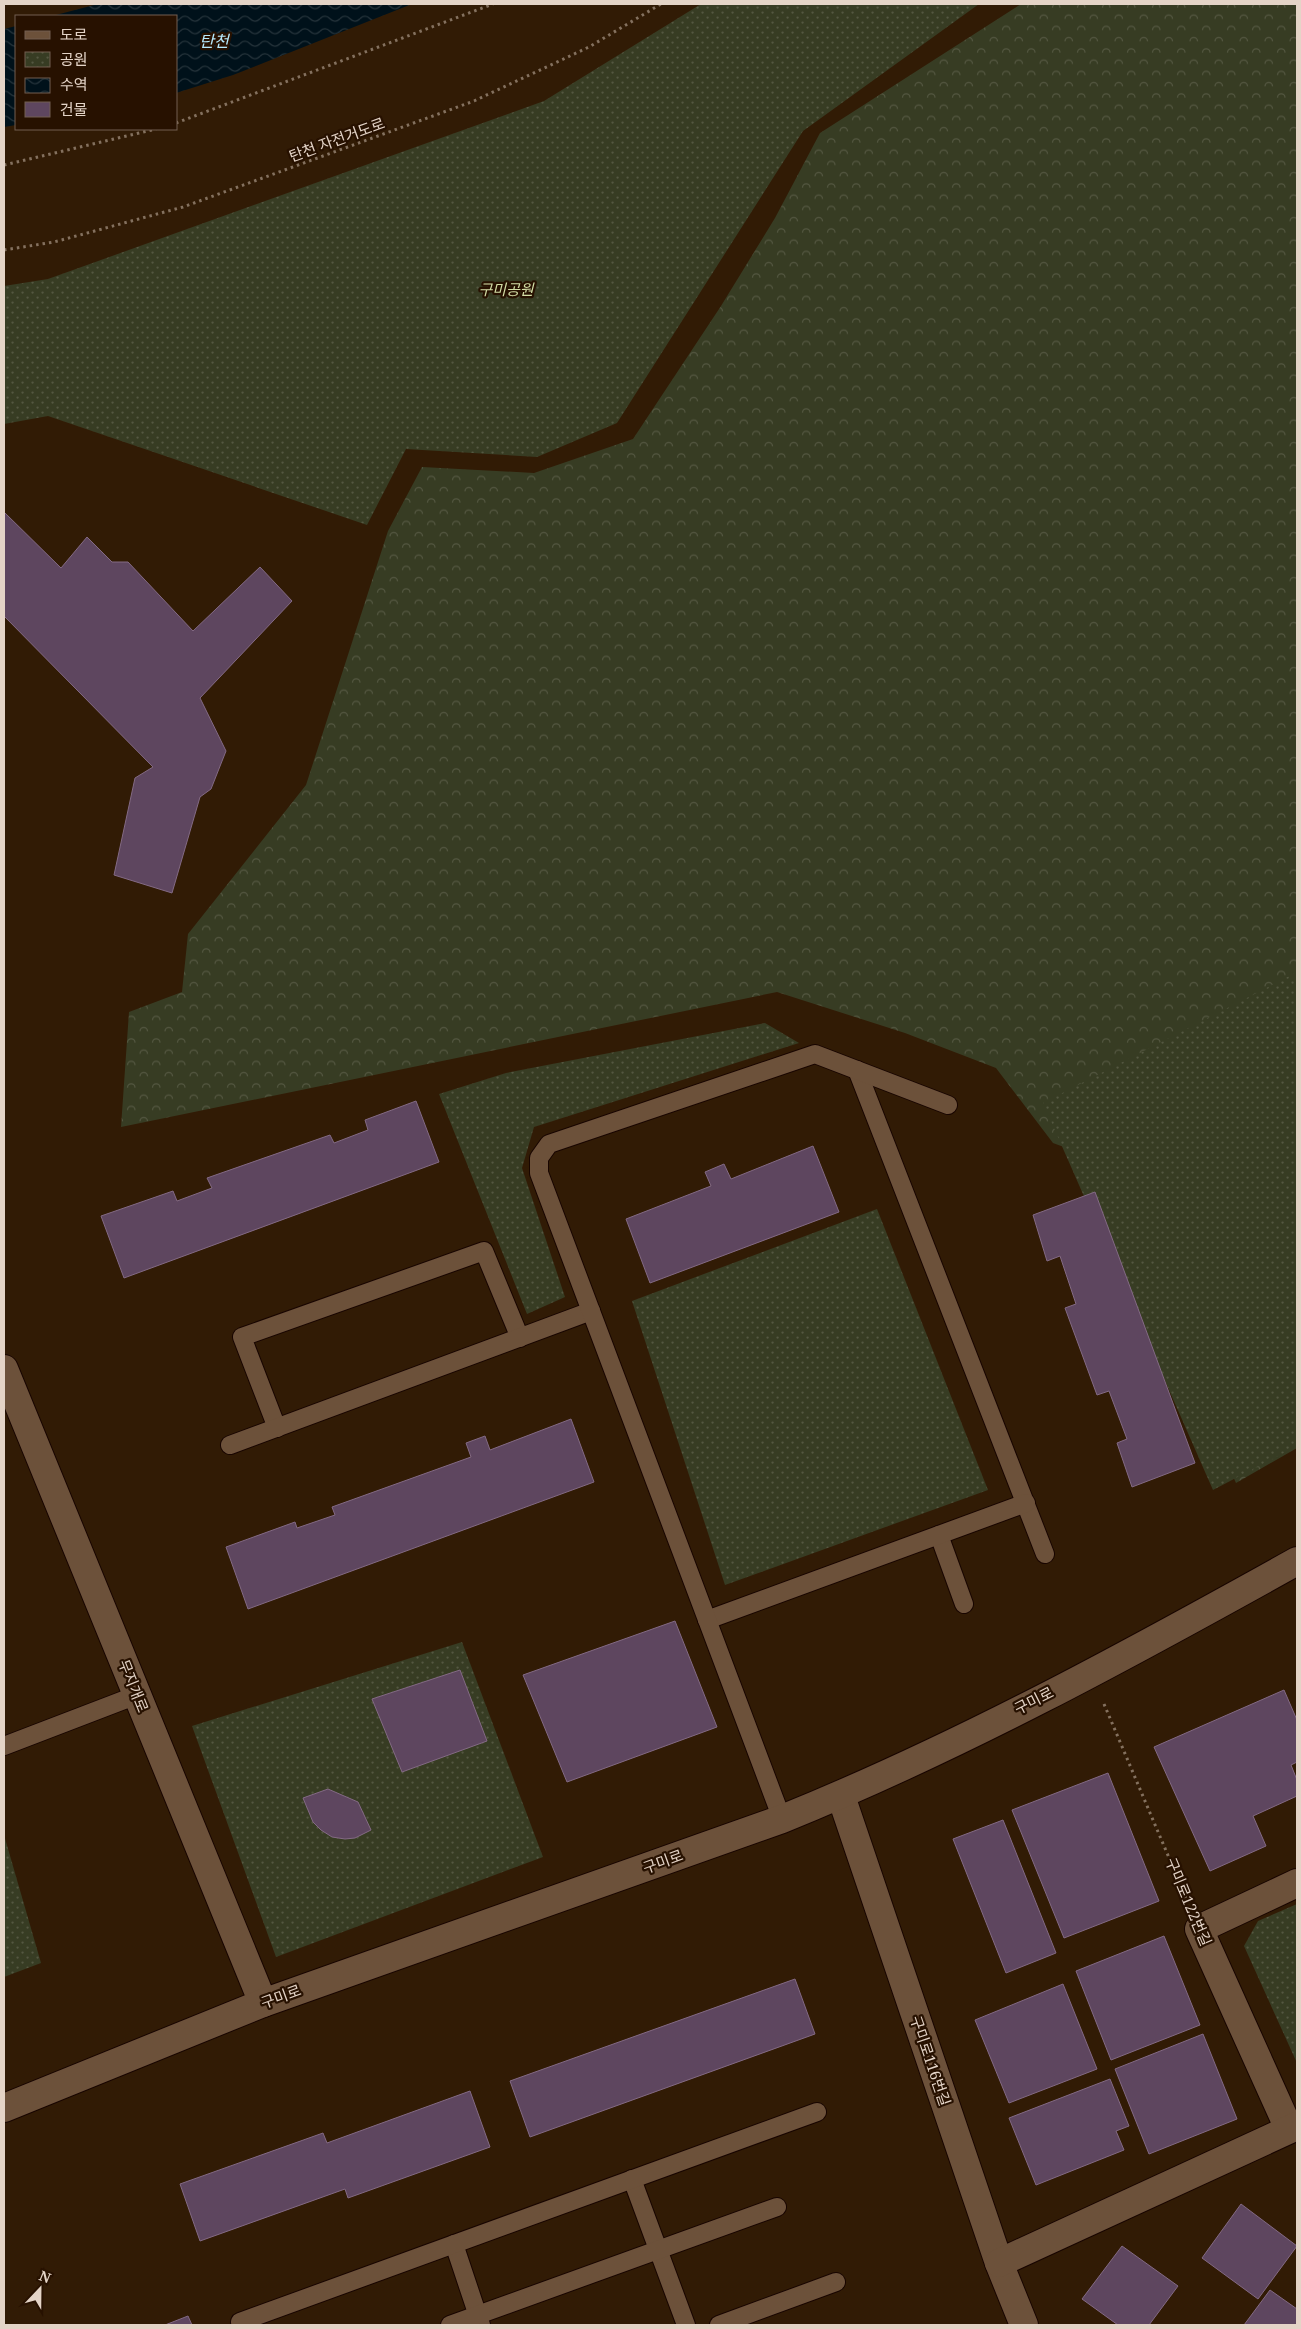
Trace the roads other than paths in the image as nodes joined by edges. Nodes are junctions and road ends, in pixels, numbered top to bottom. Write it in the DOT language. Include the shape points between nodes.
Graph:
graph roads {
  1 [pos="857,1070"];
  2 [pos="948,1105"];
  3 [pos="591,1311"];
  4 [pos="520,1338"];
  5 [pos="4,1370"];
  6 [pos="11,1410"];
  7 [pos="277,1428"];
  8 [pos="230,1445"];
  9 [pos="1026,1503"];
  10 [pos="939,1535"];
  11 [pos="1045,1554"];
  12 [pos="1297,1561"];
  13 [pos="964,1604"];
  14 [pos="707,1620"];
  15 [pos="137,1695"];
  16 [pos="4,1746"];
  17 [pos="841,1796"];
  18 [pos="782,1819"];
  19 [pos="1297,1883"];
  20 [pos="262,2003"];
  21 [pos="4,2108"];
  22 [pos="817,2112"];
  23 [pos="1293,2127"];
  24 [pos="632,2180"];
  25 [pos="777,2207"];
  26 [pos="454,2244"];
  27 [pos="658,2250"];
  28 [pos="999,2263"];
  29 [pos="836,2282"];
  30 [pos="480,2320"];
  31 [pos="240,2322"];
  32 [pos="450,2325"];
  33 [pos="686,2325"];
  34 [pos="719,2325"];
  35 [pos="1024,2325"];
  1 -- 2 [label="lane"];
  1 -- 3 [label="lane" via="815,1054 549,1144 539,1158 539,1173"];
  1 -- 9 [label="lane"];
  3 -- 4 [label="lane"];
  3 -- 14 [label="lane"];
  4 -- 7 [label="lane"];
  4 -- 7 [label="lane" via="484,1251 242,1337"];
  5 -- 6 [label="street, 무지개로"];
  6 -- 15 [label="street, 무지개로"];
  7 -- 8 [label="lane"];
  9 -- 10 [label="lane"];
  9 -- 11 [label="lane"];
  10 -- 13 [label="lane"];
  10 -- 14 [label="lane"];
  12 -- 17 [label="street, 구미로" via="1091,1673"];
  14 -- 18 [label="lane"];
  15 -- 16 [label="lane"];
  15 -- 20 [label="street, 무지개로"];
  17 -- 18 [label="street, 구미로"];
  17 -- 28 [label="street, 구미로116번길"];
  18 -- 20 [label="street, 구미로"];
  19 -- 23 [label="street, 구미로122번길" via="1198,1929"];
  20 -- 21 [label="street, 구미로"];
  22 -- 24 [label="lane"];
  23 -- 28 [label="street"];
  24 -- 26 [label="lane"];
  24 -- 27 [label="lane"];
  25 -- 27 [label="lane"];
  26 -- 30 [label="lane"];
  26 -- 31 [label="lane"];
  27 -- 30 [label="lane"];
  27 -- 33 [label="lane"];
  28 -- 35 [label="street, 구미로116번길"];
  29 -- 34 [label="lane"];
  30 -- 32 [label="lane"];
}
